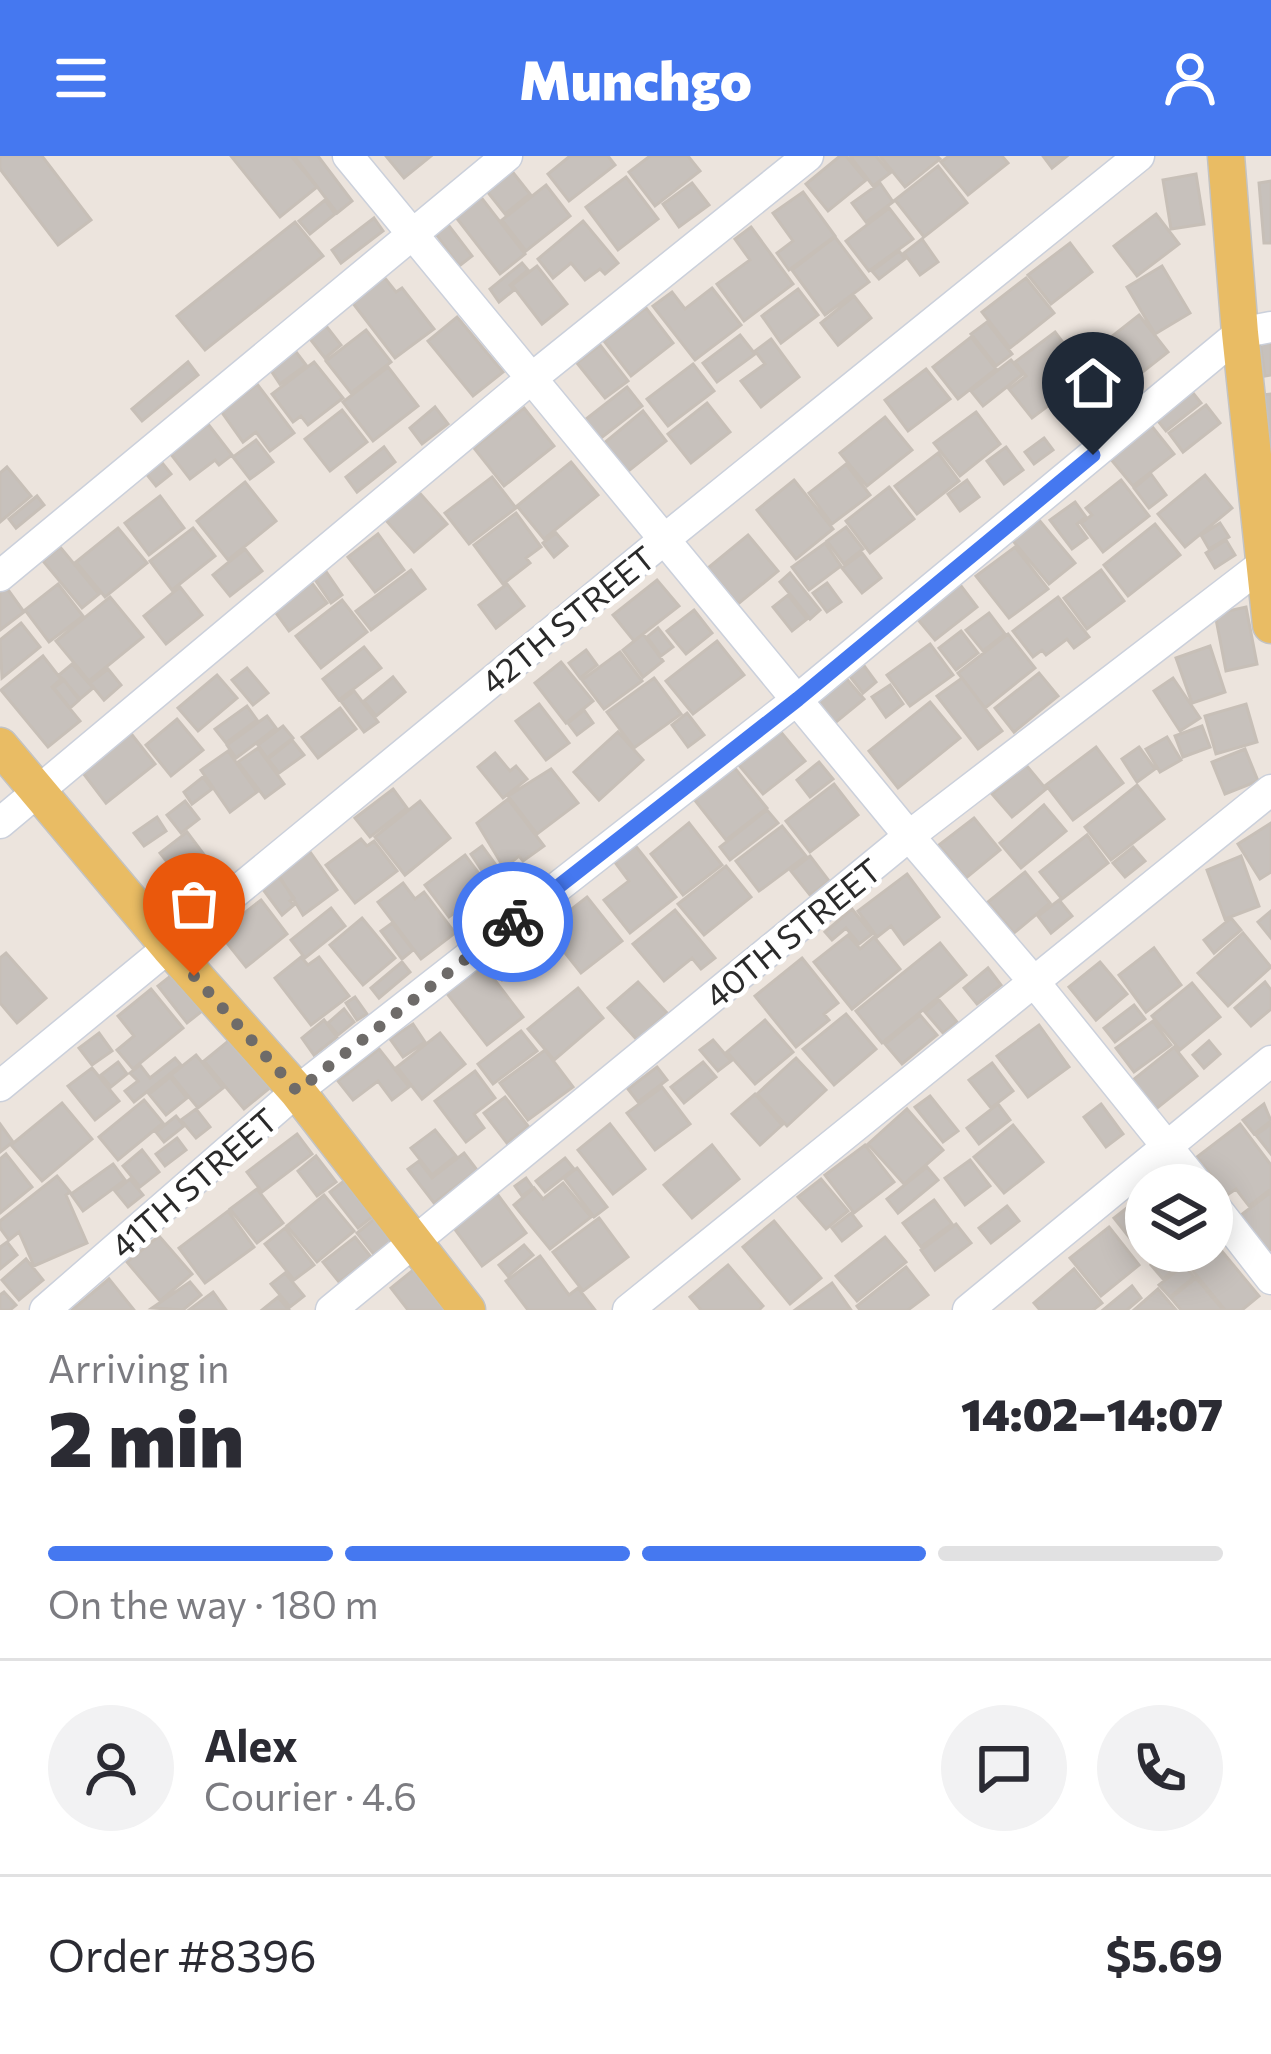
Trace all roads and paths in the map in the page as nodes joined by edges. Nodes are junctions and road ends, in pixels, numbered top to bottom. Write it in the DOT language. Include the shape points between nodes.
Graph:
graph roads {
  1 [pos="348,156"];
  2 [pos="507,156"];
  3 [pos="808,156"];
  4 [pos="1138,156"];
  5 [pos="1226,156"];
  6 [pos="411,235"];
  7 [pos="1256,330"];
  8 [pos="532,378"];
  9 [pos="666,538"];
  10 [pos="1262,565"];
  11 [pos="0,576"];
  12 [pos="1271,625"];
  13 [pos="798,699"];
  14 [pos="0,746"];
  15 [pos="1271,790"];
  16 [pos="38,791"];
  17 [pos="0,823"];
  18 [pos="909,836"];
  19 [pos="169,946"];
  20 [pos="1035,983"];
  21 [pos="1271,1061"];
  22 [pos="0,1086"];
  23 [pos="297,1091"];
  24 [pos="1167,1145"];
  25 [pos="1182,1164"];
  26 [pos="1233,1230"];
  27 [pos="412,1240"];
  28 [pos="1271,1279"];
  29 [pos="44,1310"];
  30 [pos="331,1310"];
  31 [pos="467,1310"];
  32 [pos="628,1310"];
  33 [pos="968,1310"];
  1 -- 6 [label="street"];
  2 -- 6 [label="street"];
  3 -- 8 [label="street"];
  4 -- 9 [label="street, 42TH STREET"];
  5 -- 7 [label="main road"];
  6 -- 8 [label="street"];
  6 -- 11 [label="street"];
  7 -- 10 [label="main road"];
  7 -- 13 [label="street, 41TH STREET"];
  8 -- 9 [label="street"];
  8 -- 16 [label="street"];
  9 -- 13 [label="street"];
  9 -- 19 [label="street, 42TH STREET"];
  10 -- 12 [label="main road"];
  10 -- 18 [label="street, 40TH STREET"];
  13 -- 18 [label="street"];
  13 -- 23 [label="street, 41TH STREET"];
  14 -- 16 [label="main road"];
  15 -- 20 [label="street"];
  16 -- 17 [label="street"];
  16 -- 19 [label="main road"];
  18 -- 20 [label="street"];
  18 -- 27 [label="street, 40TH STREET"];
  19 -- 22 [label="street, 42TH STREET"];
  19 -- 23 [label="main road"];
  20 -- 24 [label="street"];
  20 -- 32 [label="street"];
  21 -- 24 [label="street"];
  23 -- 27 [label="main road"];
  23 -- 29 [label="street, 41TH STREET"];
  24 -- 25 [label="street"];
  24 -- 33 [label="street"];
  26 -- 28 [label="street"];
  27 -- 30 [label="street, 40TH STREET"];
  27 -- 31 [label="main road"];
}
